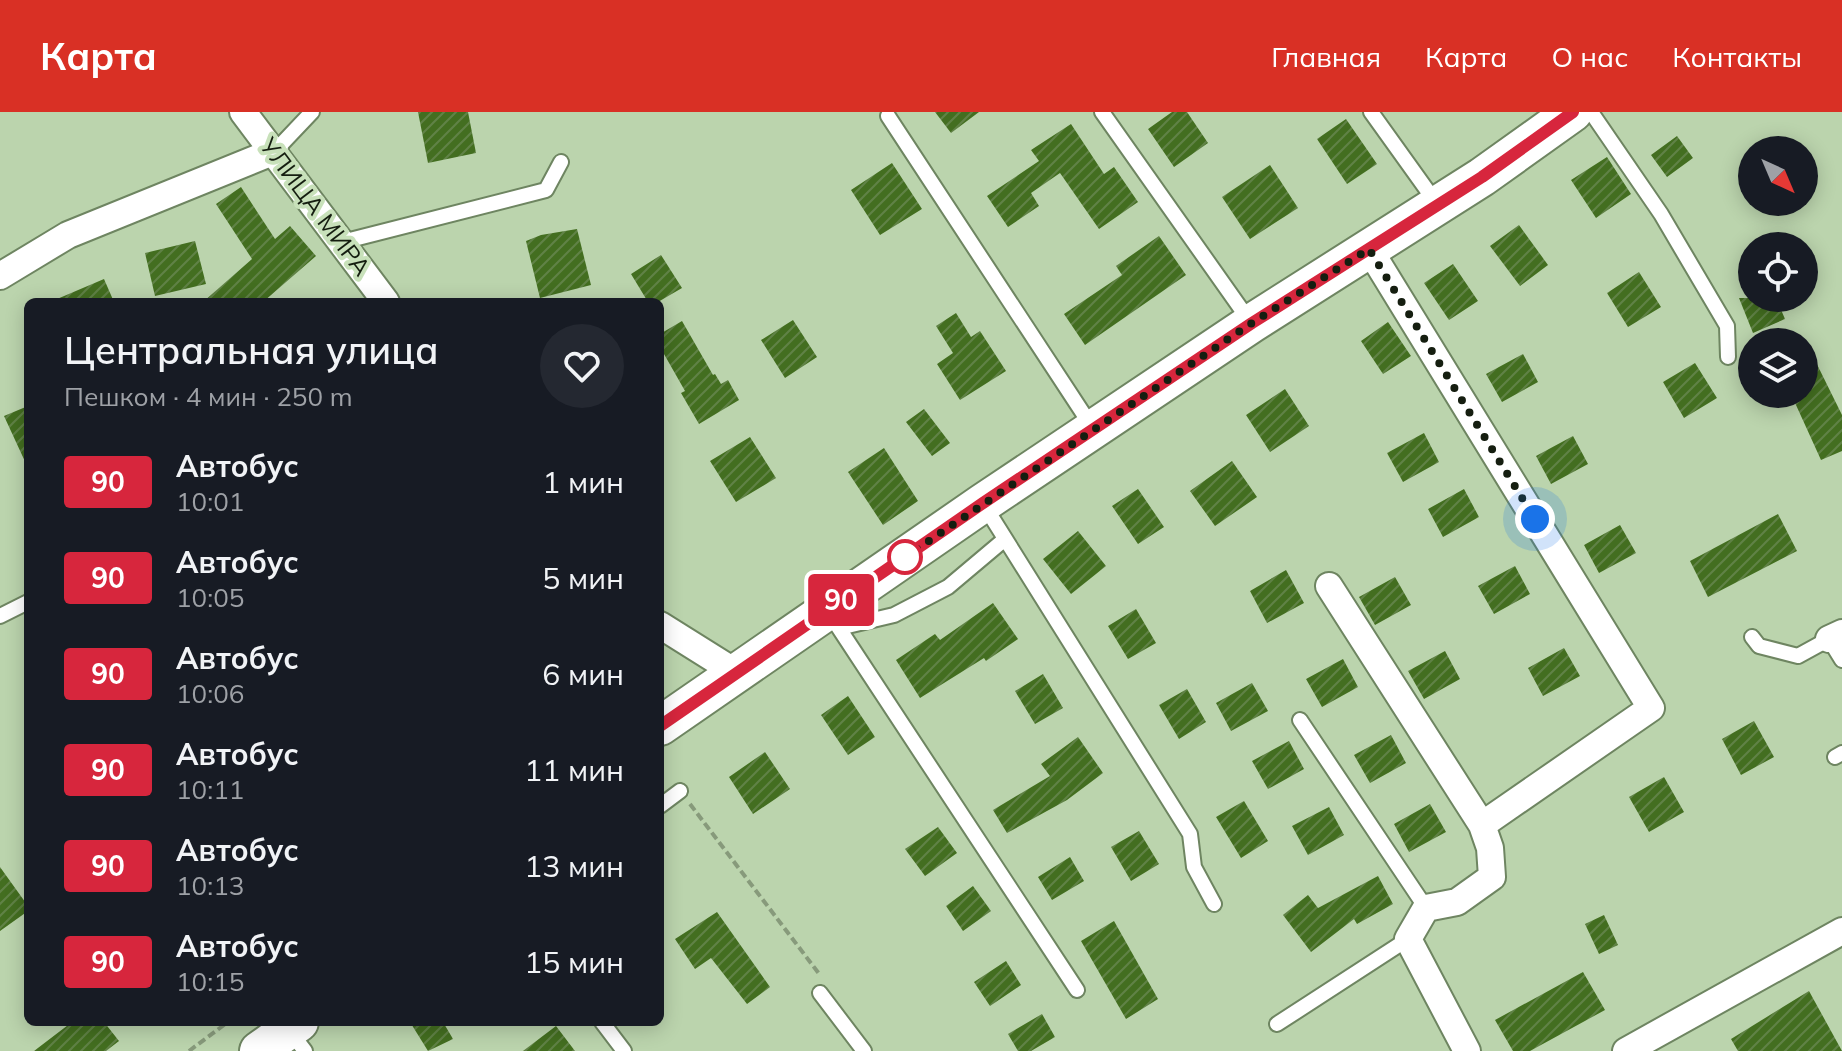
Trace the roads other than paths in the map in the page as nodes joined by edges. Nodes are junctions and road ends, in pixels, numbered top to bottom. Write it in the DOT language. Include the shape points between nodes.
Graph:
graph roads {
  1 [pos="243,112"];
  2 [pos="312,112"];
  3 [pos="1102,112"];
  4 [pos="1371,112"];
  5 [pos="1573,112"];
  6 [pos="1591,112"];
  7 [pos="888,116"];
  8 [pos="275,151"];
  9 [pos="561,162"];
  10 [pos="1438,205"];
  11 [pos="342,242"];
  12 [pos="1369,249"];
  13 [pos="0,276"];
  14 [pos="383,298"];
  15 [pos="1252,323"];
  16 [pos="1728,357"];
  17 [pos="1094,430"];
  18 [pos="983,503"];
  19 [pos="1005,539"];
  20 [pos="1329,586"];
  21 [pos="24,604"];
  22 [pos="0,616"];
  23 [pos="833,619"];
  24 [pos="664,628"];
  25 [pos="1752,637"];
  26 [pos="1838,644"];
  27 [pos="735,672"];
  28 [pos="1300,720"];
  29 [pos="664,723"];
  30 [pos="680,791"];
  31 [pos="664,803"];
  32 [pos="1482,825"];
  33 [pos="1214,904"];
  34 [pos="1426,908"];
  35 [pos="1842,931"];
  36 [pos="1408,939"];
  37 [pos="1077,990"];
  38 [pos="820,993"];
  39 [pos="1277,1024"];
  40 [pos="605,1026"];
  41 [pos="624,1051"];
  42 [pos="864,1051"];
  43 [pos="1467,1051"];
  44 [pos="1626,1051"];
  1 -- 8 [label="street, УЛИЦА МИРА"];
  2 -- 8 [label="lane"];
  3 -- 15 [label="lane"];
  4 -- 10 [label="lane"];
  5 -- 10 [label="street"];
  6 -- 16 [label="lane" via="1661,214 1727,326"];
  7 -- 17 [label="lane"];
  8 -- 11 [label="street, УЛИЦА МИРА"];
  8 -- 13 [label="street" via="68,235"];
  9 -- 11 [label="lane" via="546,190"];
  10 -- 12 [label="street"];
  11 -- 14 [label="street, УЛИЦА МИРА"];
  12 -- 15 [label="street"];
  12 -- 32 [label="street" via="1651,708"];
  15 -- 17 [label="street"];
  17 -- 18 [label="street"];
  18 -- 19 [label="lane"];
  18 -- 23 [label="street"];
  19 -- 23 [label="lane" via="948,587 894,615"];
  19 -- 33 [label="lane" via="1190,834 1194,867"];
  20 -- 32 [label="street"];
  21 -- 22 [label="lane"];
  23 -- 27 [label="street"];
  23 -- 37 [label="lane"];
  24 -- 27 [label="street"];
  25 -- 26 [label="lane" via="1759,646 1798,656"];
  27 -- 29 [label="street"];
  28 -- 34 [label="lane"];
  30 -- 31 [label="lane"];
  32 -- 34 [label="street" via="1492,877 1457,902"];
  34 -- 36 [label="street"];
  35 -- 44 [label="street"];
  36 -- 39 [label="lane"];
  36 -- 43 [label="street"];
  38 -- 42 [label="lane"];
  40 -- 41 [label="lane"];
}
